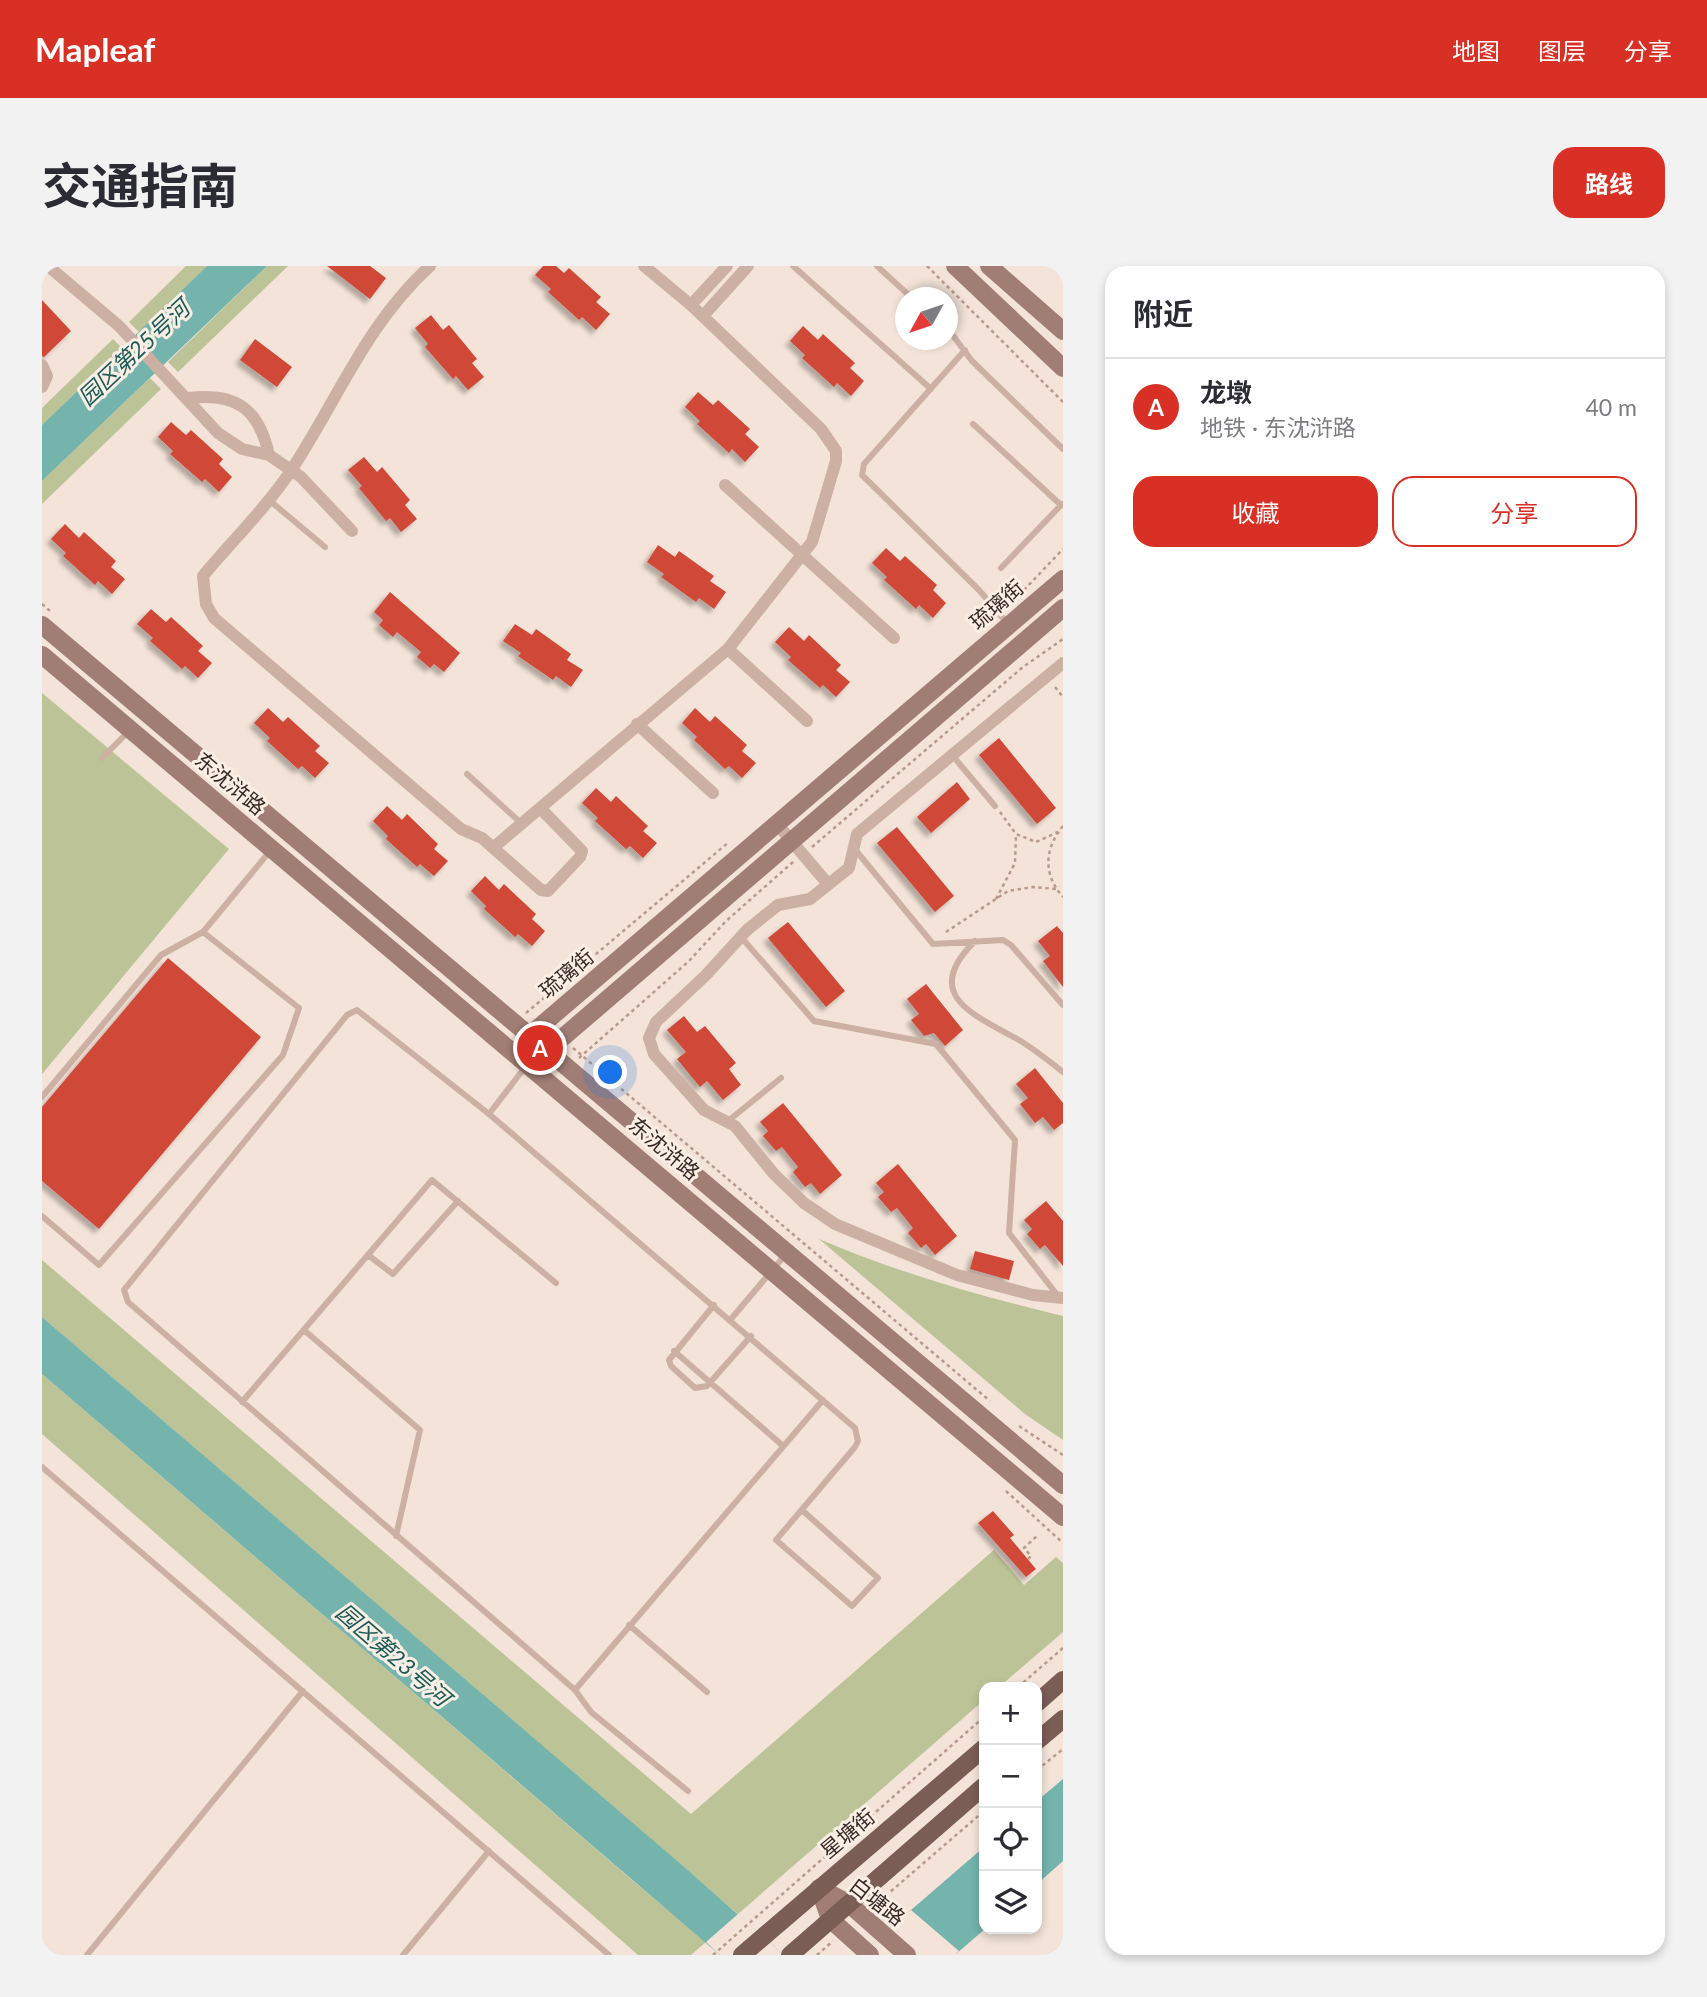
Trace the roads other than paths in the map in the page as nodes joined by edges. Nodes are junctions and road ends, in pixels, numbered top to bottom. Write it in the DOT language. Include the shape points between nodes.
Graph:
graph roads {
  1 [pos="430,266"];
  2 [pos="644,266"];
  3 [pos="727,266"];
  4 [pos="748,266"];
  5 [pos="793,266"];
  6 [pos="877,266"];
  7 [pos="955,266"];
  8 [pos="989,266"];
  9 [pos="56,268"];
  10 [pos="900,287"];
  11 [pos="691,305"];
  12 [pos="703,316"];
  13 [pos="1063,331"];
  14 [pos="958,342"];
  15 [pos="965,350"];
  16 [pos="42,365"];
  17 [pos="1063,368"];
  18 [pos="42,387"];
  19 [pos="931,389"];
  20 [pos="189,398"];
  21 [pos="973,424"];
  22 [pos="1063,449"];
  23 [pos="269,455"];
  24 [pos="292,470"];
  25 [pos="725,485"];
  26 [pos="267,499"];
  27 [pos="1062,504"];
  28 [pos="352,531"];
  29 [pos="325,547"];
  30 [pos="803,556"];
  31 [pos="1001,568"];
  32 [pos="1063,579"];
  33 [pos="1063,608"];
  34 [pos="42,625"];
  35 [pos="1009,625"];
  36 [pos="894,638"];
  37 [pos="728,649"];
  38 [pos="42,655"];
  39 [pos="1063,663"];
  40 [pos="807,721"];
  41 [pos="638,724"];
  42 [pos="130,730"];
  43 [pos="952,755"];
  44 [pos="103,758"];
  45 [pos="467,774"];
  46 [pos="713,793"];
  47 [pos="995,806"];
  48 [pos="540,808"];
  49 [pos="521,823"];
  50 [pos="777,824"];
  51 [pos="792,842"];
  52 [pos="852,846"];
  53 [pos="494,847"];
  54 [pos="271,849"];
  55 [pos="828,884"];
  56 [pos="203,932"];
  57 [pos="741,937"];
  58 [pos="975,941"];
  59 [pos="1063,1005"];
  60 [pos="530,1035"];
  61 [pos="550,1051"];
  62 [pos="527,1065"];
  63 [pos="1063,1072"];
  64 [pos="780,1078"];
  65 [pos="42,1097"];
  66 [pos="489,1114"];
  67 [pos="726,1122"];
  68 [pos="458,1201"];
  69 [pos="42,1216"];
  70 [pos="786,1254"];
  71 [pos="368,1255"];
  72 [pos="772,1270"];
  73 [pos="556,1283"];
  74 [pos="1061,1298"];
  75 [pos="714,1305"];
  76 [pos="731,1319"];
  77 [pos="304,1330"];
  78 [pos="751,1336"];
  79 [pos="674,1350"];
  80 [pos="711,1382"];
  81 [pos="822,1400"];
  82 [pos="242,1402"];
  83 [pos="782,1446"];
  84 [pos="42,1467"];
  85 [pos="1063,1485"];
  86 [pos="802,1510"];
  87 [pos="1063,1517"];
  88 [pos="396,1536"];
  89 [pos="629,1625"];
  90 [pos="1063,1680"];
  91 [pos="575,1690"];
  92 [pos="303,1691"];
  93 [pos="707,1692"];
  94 [pos="1042,1699"];
  95 [pos="1063,1719"];
  96 [pos="1042,1737"];
  97 [pos="979,1752"];
  98 [pos="979,1790"];
  99 [pos="688,1791"];
  100 [pos="489,1851"];
  101 [pos="819,1888"];
  102 [pos="848,1903"];
  103 [pos="830,1919"];
  104 [pos="867,1952"];
  105 [pos="87,1955"];
  106 [pos="403,1955"];
  107 [pos="609,1955"];
  108 [pos="741,1955"];
  109 [pos="790,1955"];
  110 [pos="907,1955"];
  1 -- 24 [label="street" via="376,326"];
  2 -- 11 [label="street"];
  3 -- 11 [label="street"];
  4 -- 12 [label="street"];
  5 -- 19 [label="lane"];
  6 -- 10 [label="lane"];
  7 -- 17 [label="main road"];
  8 -- 13 [label="main road"];
  9 -- 20 [label="street"];
  11 -- 12 [label="street"];
  12 -- 30 [label="street" via="821,429 836,451 817,527"];
  14 -- 15 [label="lane"];
  15 -- 19 [label="lane"];
  15 -- 22 [label="lane"];
  16 -- 18 [label="street" via="47,376"];
  19 -- 35 [label="lane" via="864,464 862,475"];
  20 -- 23 [label="street" via="232,442"];
  20 -- 23 [label="street" via="211,395 231,399 244,408 260,426"];
  21 -- 27 [label="lane"];
  23 -- 24 [label="street"];
  24 -- 26 [label="street"];
  24 -- 28 [label="street"];
  25 -- 30 [label="street"];
  26 -- 29 [label="lane"];
  26 -- 53 [label="street" via="203,576 206,604 214,618 461,828"];
  27 -- 31 [label="lane"];
  30 -- 36 [label="street"];
  30 -- 37 [label="street"];
  32 -- 35 [label="main road, 琉璃街"];
  33 -- 51 [label="main road"];
  34 -- 60 [label="main road, 东沈浒路"];
  35 -- 50 [label="main road, 琉璃街"];
  37 -- 40 [label="street"];
  37 -- 41 [label="street"];
  38 -- 42 [label="main road, 东沈浒路"];
  39 -- 43 [label="street"];
  41 -- 46 [label="street"];
  41 -- 48 [label="street"];
  42 -- 44 [label="lane"];
  42 -- 54 [label="main road, 东沈浒路"];
  43 -- 47 [label="lane"];
  43 -- 52 [label="street" via="857,834"];
  45 -- 49 [label="lane"];
  48 -- 49 [label="street"];
  48 -- 53 [label="street" via="582,851 555,887 541,890"];
  49 -- 53 [label="street"];
  50 -- 51 [label="street"];
  50 -- 60 [label="main road, 琉璃街"];
  51 -- 55 [label="street"];
  51 -- 61 [label="main road"];
  52 -- 55 [label="street" via="849,868"];
  52 -- 58 [label="lane" via="933,944"];
  54 -- 56 [label="lane"];
  54 -- 62 [label="main road, 东沈浒路"];
  55 -- 57 [label="street" via="810,899 778,905"];
  56 -- 65 [label="lane" via="161,955"];
  56 -- 69 [label="lane" via="299,1008 283,1055 99,1265"];
  57 -- 67 [label="street" via="656,1022 649,1038 654,1054 679,1084 704,1110"];
  57 -- 74 [label="lane" via="814,1021 936,1044 1015,1140 1009,1233"];
  58 -- 59 [label="lane" via="1003,940 1011,945"];
  58 -- 63 [label="lane" via="955,961 951,984 956,995 977,1018 1019,1040"];
  60 -- 61 [label="main road, 东沈浒路"];
  60 -- 62 [label="main road"];
  61 -- 62 [label="main road"];
  61 -- 70 [label="main road, 东沈浒路"];
  62 -- 66 [label="lane"];
  62 -- 72 [label="main road, 东沈浒路"];
  64 -- 67 [label="lane"];
  66 -- 75 [label="lane"];
  66 -- 82 [label="lane" via="364,1013 357,1010 346,1015 124,1290 128,1301"];
  67 -- 74 [label="street" via="804,1203 835,1224 957,1275"];
  68 -- 71 [label="lane" via="393,1274"];
  68 -- 71 [label="lane" via="432,1180"];
  68 -- 73 [label="lane"];
  70 -- 72 [label="lane"];
  70 -- 85 [label="main road, 东沈浒路"];
  71 -- 77 [label="lane"];
  72 -- 76 [label="lane"];
  72 -- 87 [label="main road, 东沈浒路"];
  75 -- 76 [label="lane"];
  75 -- 79 [label="lane"];
  76 -- 78 [label="lane"];
  77 -- 82 [label="lane"];
  77 -- 88 [label="lane" via="420,1430"];
  78 -- 80 [label="lane"];
  78 -- 81 [label="lane"];
  79 -- 80 [label="lane"];
  79 -- 80 [label="lane" via="671,1366 695,1388"];
  80 -- 83 [label="lane"];
  81 -- 83 [label="lane"];
  81 -- 86 [label="lane" via="855,1428 858,1441"];
  82 -- 88 [label="lane"];
  83 -- 89 [label="lane"];
  84 -- 92 [label="lane"];
  86 -- 86 [label="lane" via="878,1578 852,1606 776,1540"];
  88 -- 91 [label="lane"];
  89 -- 91 [label="lane"];
  89 -- 93 [label="lane"];
  90 -- 94 [label="main road"];
  91 -- 99 [label="lane" via="591,1712"];
  92 -- 100 [label="lane"];
  92 -- 105 [label="lane"];
  95 -- 96 [label="main road"];
  97 -- 101 [label="main road, 星塘街"];
  98 -- 102 [label="main road"];
  100 -- 106 [label="lane"];
  100 -- 107 [label="lane"];
  101 -- 102 [label="main road, 白塘路"];
  101 -- 103 [label="main road, 白塘路"];
  101 -- 108 [label="main road, 星塘街"];
  102 -- 103 [label="main road"];
  102 -- 110 [label="main road, 白塘路"];
  103 -- 104 [label="main road, 白塘路"];
  103 -- 109 [label="main road"];
}
